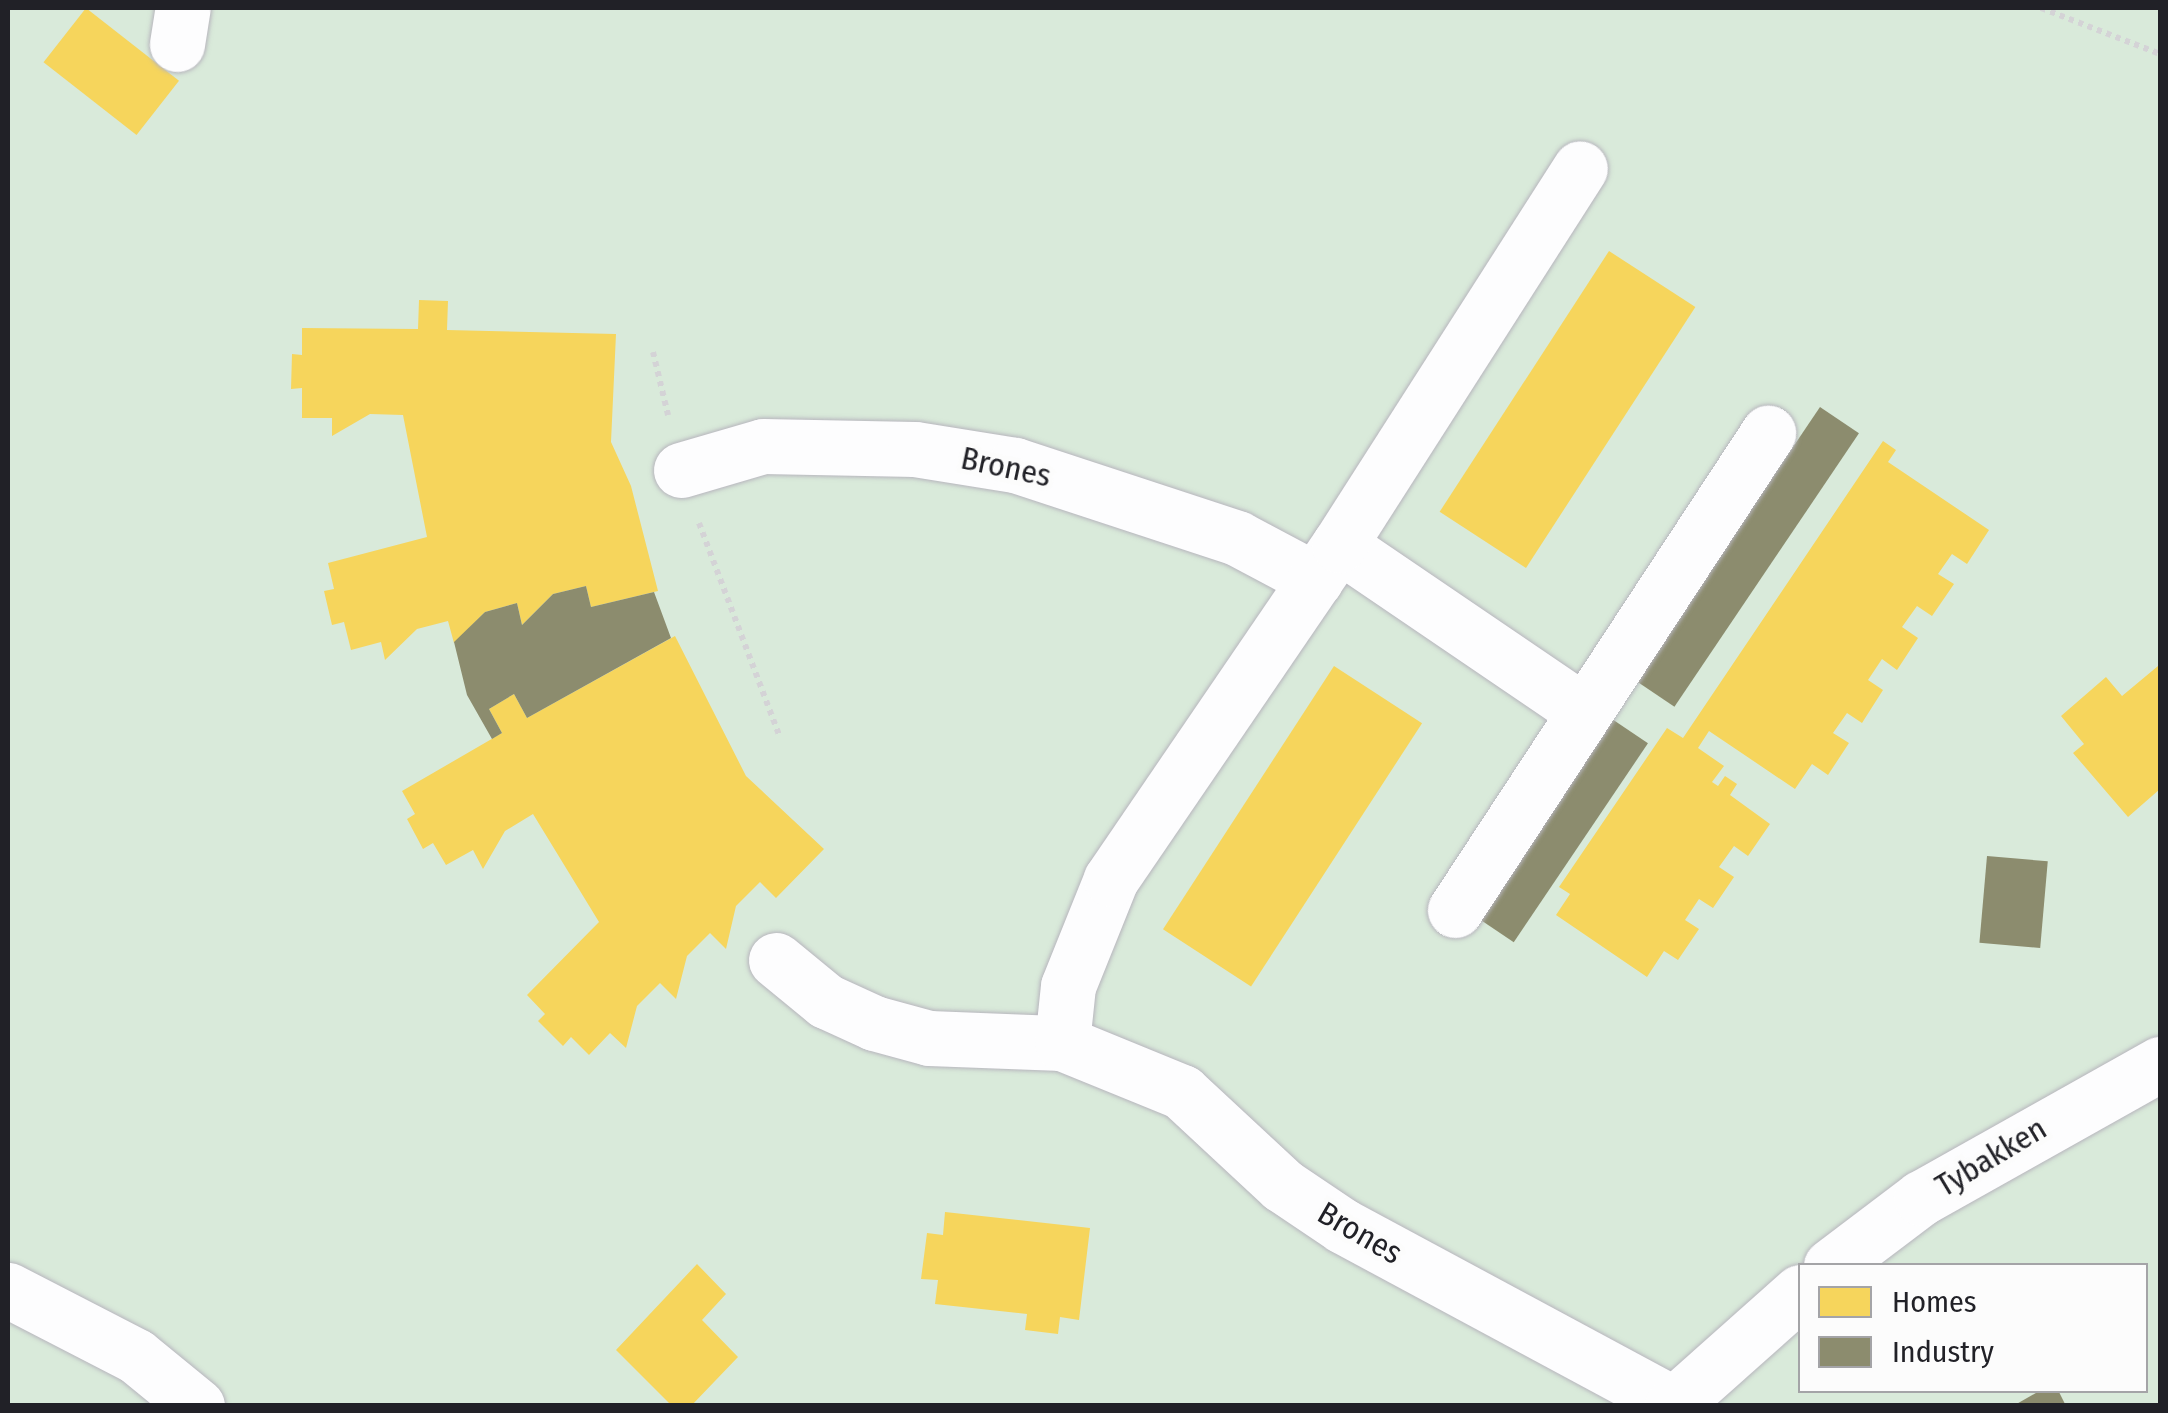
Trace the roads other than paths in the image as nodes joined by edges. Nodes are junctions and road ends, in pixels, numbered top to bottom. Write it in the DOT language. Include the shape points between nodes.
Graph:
graph roads {
  1 [pos="1580,168"];
  2 [pos="1768,433"];
  3 [pos="681,470"];
  4 [pos="1328,562"];
  5 [pos="1585,712"];
  6 [pos="1455,910"];
  7 [pos="776,960"];
  8 [pos="1062,1044"];
  9 [pos="2160,1064"];
  10 [pos="1835,1263"];
  11 [pos="8,1290"];
  12 [pos="1798,1294"];
  13 [pos="1672,1405"];
  14 [pos="196,1406"];
  1 -- 4 [label="street"];
  2 -- 5 [label="street"];
  3 -- 4 [label="street, Brones" via="763,446 915,449 1015,465"];
  4 -- 5 [label="street, Brones"];
  4 -- 8 [label="street" via="1111,878 1068,986"];
  5 -- 6 [label="street"];
  7 -- 8 [label="street, Brones" via="826,1001 874,1023 928,1038"];
  8 -- 13 [label="street, Brones" via="1182,1092 1282,1184 1342,1226"];
  9 -- 10 [label="street, Tybakken" via="1920,1198"];
  11 -- 14 [label="street" via="136,1356"];
  12 -- 13 [label="street"];
}
